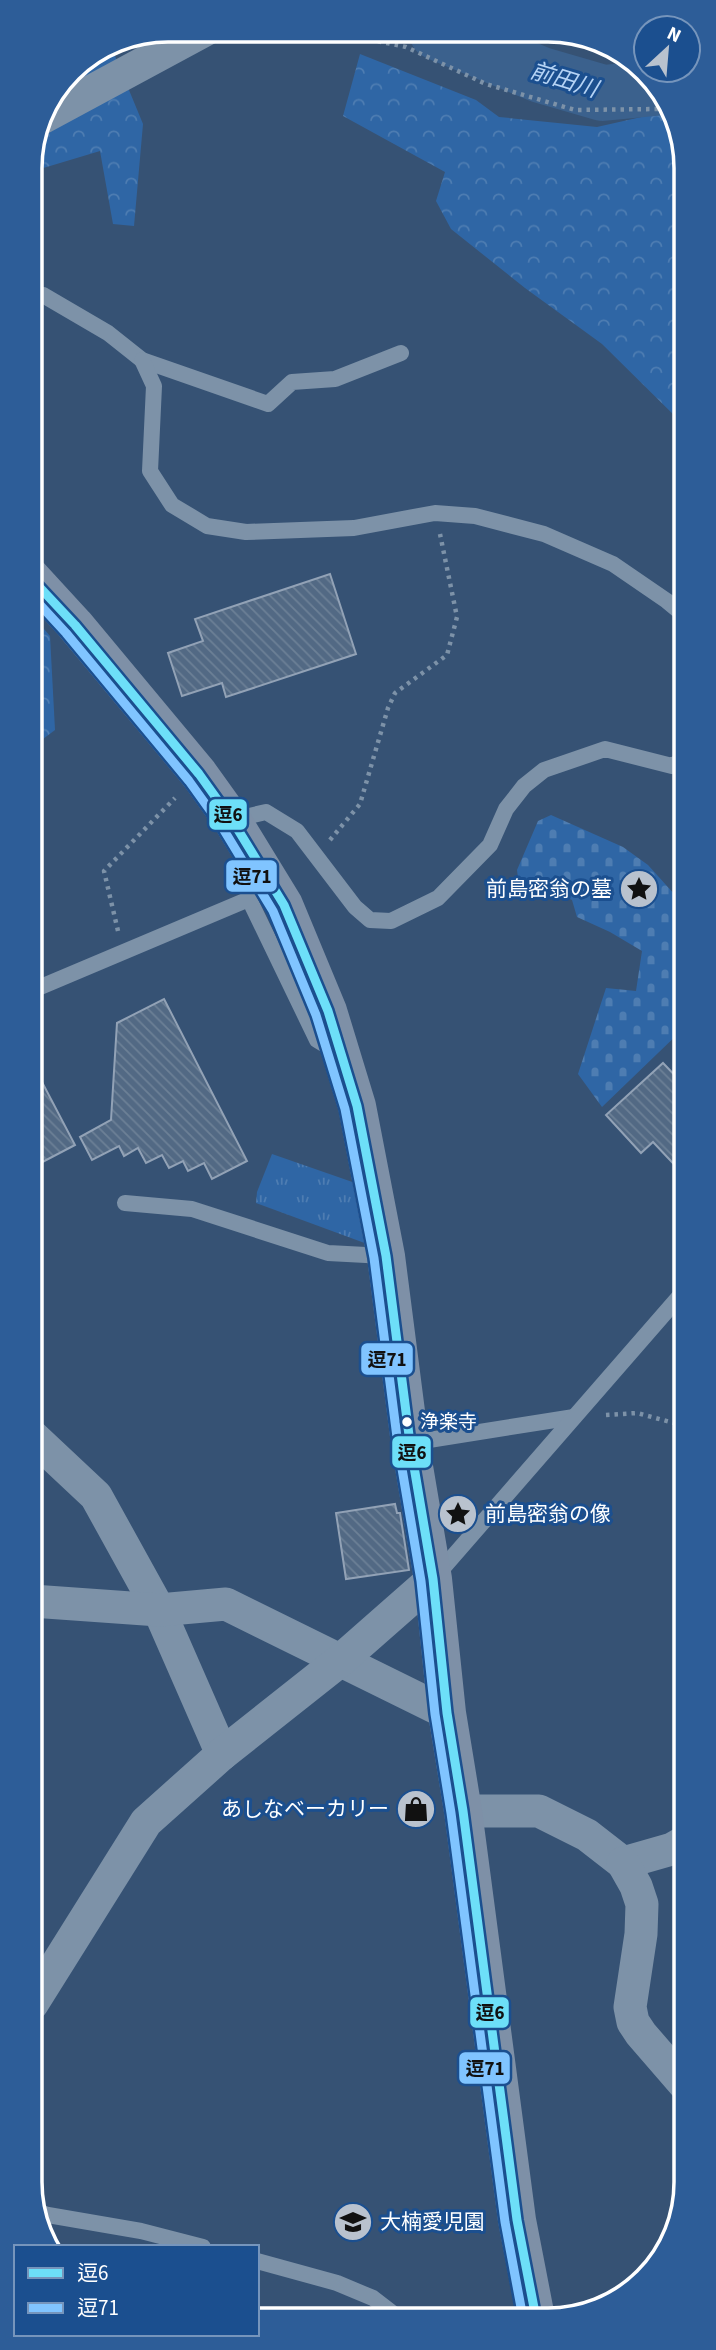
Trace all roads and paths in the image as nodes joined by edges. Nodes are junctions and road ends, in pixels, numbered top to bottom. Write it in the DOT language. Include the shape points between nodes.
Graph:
graph roads {
  1 [pos="183,42"];
  2 [pos="382,42"];
  3 [pos="659,109"];
  4 [pos="57,110"];
  5 [pos="42,295"];
  6 [pos="401,353"];
  7 [pos="142,360"];
  8 [pos="435,513"];
  9 [pos="42,589"];
  10 [pos="674,607"];
  11 [pos="674,763"];
  12 [pos="199,774"];
  13 [pos="232,820"];
  14 [pos="316,856"];
  15 [pos="122,953"];
  16 [pos="42,986"];
  17 [pos="342,1056"];
  18 [pos="125,1203"];
  19 [pos="386,1256"];
  20 [pos="674,1303"];
  21 [pos="574,1417"];
  22 [pos="674,1423"];
  23 [pos="410,1443"];
  24 [pos="42,1445"];
  25 [pos="433,1579"];
  26 [pos="42,1602"];
  27 [pos="159,1610"];
  28 [pos="342,1659"];
  29 [pos="447,1713"];
  30 [pos="222,1754"];
  31 [pos="463,1811"];
  32 [pos="674,1848"];
  33 [pos="623,1863"];
  34 [pos="42,1988"];
  35 [pos="674,2072"];
  36 [pos="47,2215"];
  37 [pos="195,2245"];
  38 [pos="259,2262"];
  39 [pos="386,2308"];
  40 [pos="534,2308"];
  1 -- 4 [label="street"];
  2 -- 3 [label="path" via="406,47 485,84 575,110"];
  5 -- 7 [label="lane" via="108,333"];
  6 -- 7 [label="lane" via="335,379 292,382 268,404"];
  7 -- 8 [label="lane" via="154,386 150,471 172,505 207,526 246,532 354,528"];
  8 -- 10 [label="lane" via="475,516 544,534 613,564"];
  8 -- 14 [label="path" via="457,617 447,655 395,693 360,804"];
  9 -- 12 [label="highway"];
  11 -- 14 [label="lane" via="605,749 544,770 506,809 490,845 438,898 391,921 370,920 355,907"];
  12 -- 13 [label="highway"];
  12 -- 15 [label="path" via="104,871"];
  13 -- 14 [label="lane" via="266,811 296,831"];
  13 -- 17 [label="highway" via="284,905"];
  15 -- 16 [label="lane"];
  15 -- 17 [label="lane" via="249,899 317,1040"];
  17 -- 19 [label="highway" via="357,1105"];
  18 -- 19 [label="lane" via="192,1209 328,1252"];
  19 -- 23 [label="highway"];
  20 -- 21 [label="lane"];
  21 -- 22 [label="path" via="637,1413"];
  21 -- 23 [label="lane"];
  21 -- 25 [label="lane"];
  23 -- 25 [label="highway"];
  24 -- 27 [label="street" via="96,1496"];
  25 -- 28 [label="street"];
  25 -- 29 [label="highway"];
  26 -- 27 [label="street"];
  27 -- 28 [label="street" via="226,1604"];
  27 -- 30 [label="street"];
  28 -- 29 [label="street"];
  28 -- 30 [label="street"];
  29 -- 31 [label="highway"];
  30 -- 34 [label="street" via="146,1822"];
  31 -- 33 [label="street" via="539,1811 587,1835"];
  31 -- 40 [label="highway" via="517,2220"];
  32 -- 33 [label="street"];
  33 -- 35 [label="street" via="642,1904 629,2007 641,2034"];
  36 -- 37 [label="lane"];
  38 -- 39 [label="lane" via="337,2283"];
}
